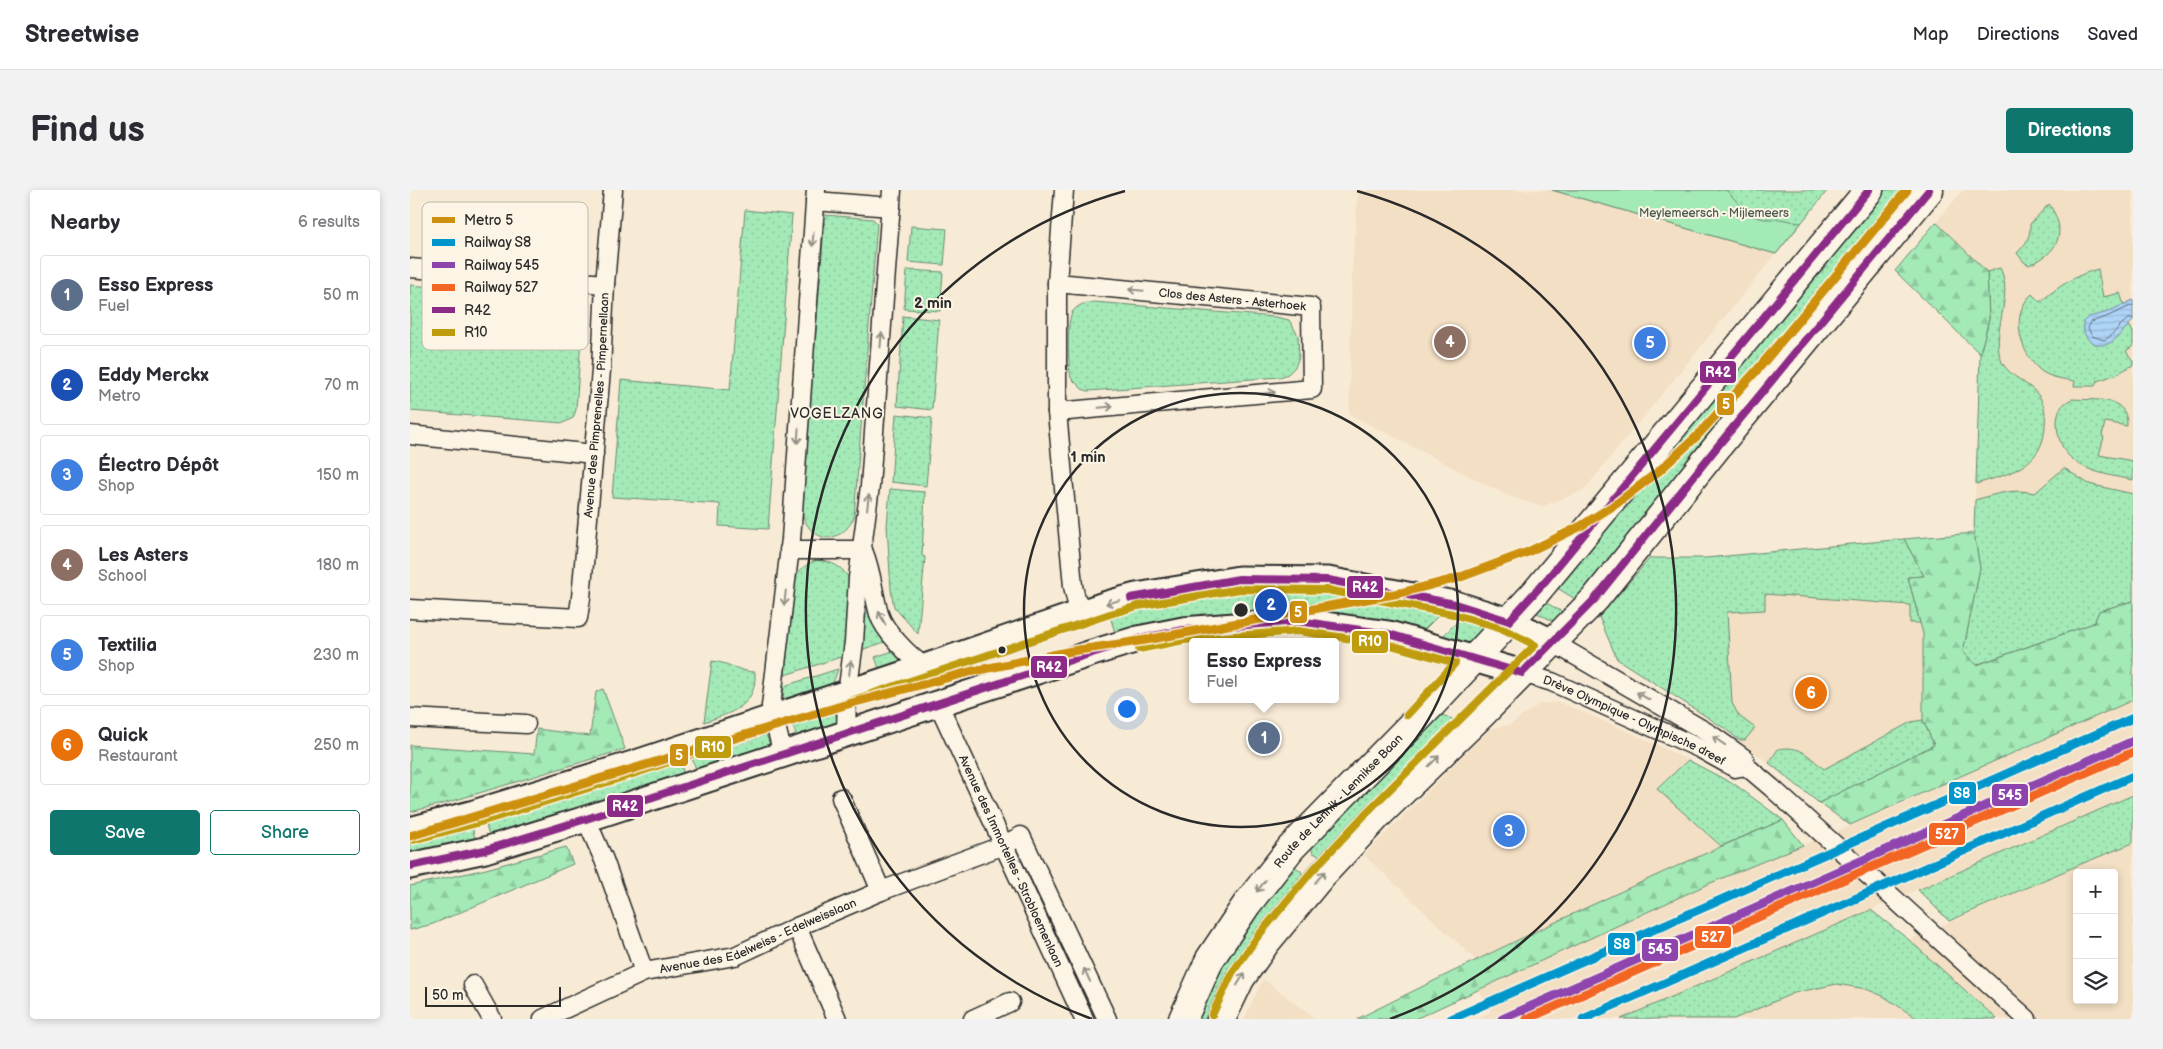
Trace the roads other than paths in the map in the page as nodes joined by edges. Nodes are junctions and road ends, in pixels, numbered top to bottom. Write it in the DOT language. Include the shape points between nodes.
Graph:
graph roads {
  1 [pos="613,190"];
  2 [pos="1064,190"];
  3 [pos="1869,190"];
  4 [pos="1929,190"];
  5 [pos="816,196"];
  6 [pos="892,199"];
  7 [pos="588,283"];
  8 [pos="1057,283"];
  9 [pos="604,284"];
  10 [pos="1057,412"];
  11 [pos="410,435"];
  12 [pos="594,454"];
  13 [pos="790,550"];
  14 [pos="862,550"];
  15 [pos="410,609"];
  16 [pos="1079,613"];
  17 [pos="1509,621"];
  18 [pos="1552,642"];
  19 [pos="1474,658"];
  20 [pos="925,667"];
  21 [pos="1522,673"];
  22 [pos="847,694"];
  23 [pos="938,703"];
  24 [pos="410,718"];
  25 [pos="773,719"];
  26 [pos="526,724"];
  27 [pos="846,734"];
  28 [pos="783,755"];
  29 [pos="1746,766"];
  30 [pos="841,798"];
  31 [pos="586,819"];
  32 [pos="410,830"];
  33 [pos="1021,836"];
  34 [pos="1004,845"];
  35 [pos="410,866"];
  36 [pos="881,891"];
  37 [pos="797,927"];
  38 [pos="644,972"];
  39 [pos="473,985"];
  40 [pos="1010,1002"];
  41 [pos="492,1019"];
  42 [pos="543,1019"];
  43 [pos="837,1019"];
  44 [pos="973,1019"];
  45 [pos="1084,1019"];
  46 [pos="1108,1019"];
  47 [pos="1183,1019"];
  48 [pos="1221,1019"];
  49 [pos="2027,1019"];
  1 -- 9 [label="street, Avenue des Pimprenelles - Pimpernellaan"];
  2 -- 8 [label="street"];
  3 -- 17 [label="main road, Route de Lennik - Lennikse Baan"];
  4 -- 18 [label="main road" via="1594,599"];
  5 -- 6 [label="street"];
  5 -- 13 [label="street, one-way"];
  14 -- 6 [label="street, one-way" via="870,486"];
  7 -- 9 [label="street"];
  8 -- 10 [label="street"];
  10 -- 8 [label="street, Clos des Asters - Asterhoek, one-way" via="1312,388 1311,307"];
  9 -- 12 [label="street, Avenue des Pimprenelles - Pimpernellaan" via="602,370"];
  10 -- 16 [label="street" via="1073,586"];
  11 -- 12 [label="street"];
  12 -- 15 [label="street, Avenue des Pimprenelles - Pimpernellaan" via="578,618"];
  13 -- 14 [label="street"];
  13 -- 25 [label="street, one-way" via="771,706"];
  20 -- 14 [label="street, one-way" via="910,657 880,616 870,569"];
  22 -- 14 [label="street, one-way"];
  17 -- 16 [label="street, one-way" via="1455,604 1328,580 1239,579 1136,596"];
  16 -- 20 [label="street"];
  17 -- 18 [label="street"];
  17 -- 19 [label="main road, Route de Lennik - Lennikse Baan"];
  18 -- 21 [label="main road"];
  29 -- 18 [label="street, Drève Olympique - Olympische dreef, one-way" via="1744,758 1710,734"];
  19 -- 21 [label="street"];
  19 -- 23 [label="street" via="1389,634 1298,621 1183,630 1138,639"];
  19 -- 47 [label="main road, Route de Lennik - Lennikse Baan, one-way" via="1290,848 1210,959"];
  20 -- 22 [label="street"];
  21 -- 29 [label="street, Drève Olympique - Olympische dreef" via="1552,682 1736,768"];
  48 -- 21 [label="main road, one-way" via="1240,979 1320,877"];
  22 -- 25 [label="street"];
  22 -- 27 [label="street"];
  23 -- 27 [label="street"];
  23 -- 34 [label="street, Avenue des Immortelles - Strobloemenlaan"];
  24 -- 26 [label="street"];
  25 -- 28 [label="street"];
  25 -- 32 [label="street"];
  27 -- 28 [label="street"];
  28 -- 31 [label="street"];
  29 -- 49 [label="street, Drève Olympique - Olympische dreef"];
  30 -- 36 [label="street"];
  31 -- 35 [label="street" via="485,850"];
  31 -- 38 [label="street, Avenue des Edelweiss - Edelweisslaan"];
  33 -- 34 [label="street, Avenue des Edelweiss - Edelweisslaan"];
  46 -- 33 [label="street, Avenue des Immortelles - Strobloemenlaan, one-way"];
  34 -- 36 [label="street, Avenue des Edelweiss - Edelweisslaan"];
  34 -- 45 [label="street, Avenue des Immortelles - Strobloemenlaan"];
  36 -- 37 [label="street, Avenue des Edelweiss - Edelweisslaan"];
  37 -- 38 [label="street, Avenue des Edelweiss - Edelweisslaan" via="735,956"];
  37 -- 43 [label="street"];
  38 -- 42 [label="street"];
  39 -- 41 [label="street"];
  40 -- 44 [label="street"];
}
